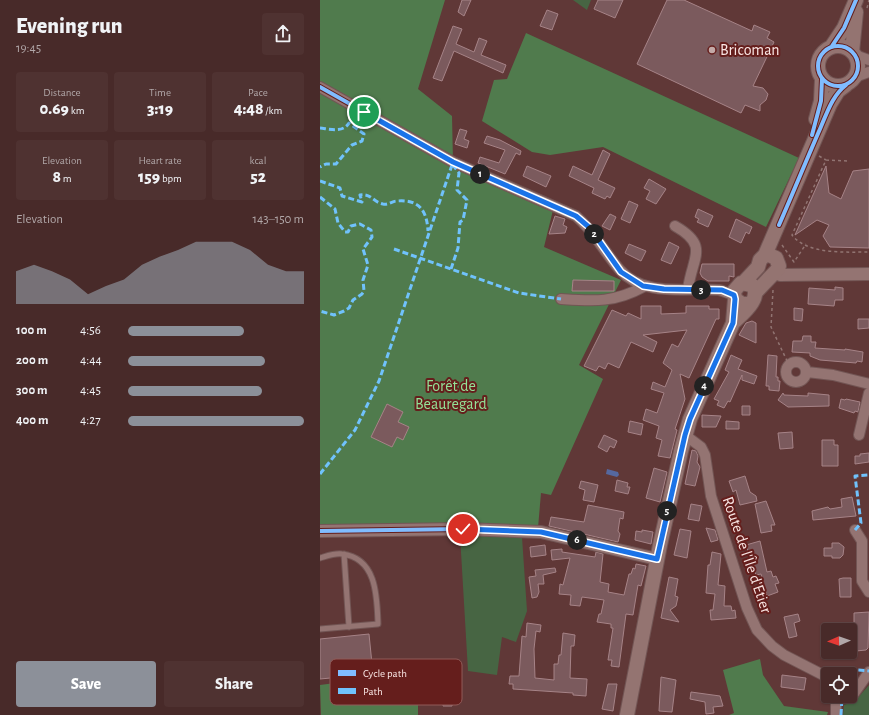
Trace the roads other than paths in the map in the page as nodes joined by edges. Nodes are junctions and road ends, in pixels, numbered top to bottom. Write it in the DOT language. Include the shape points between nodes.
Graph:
graph roads {
  1 [pos="857,0"];
  2 [pos="832,46"];
  3 [pos="854,53"];
  4 [pos="869,60"];
  5 [pos="869,72"];
  6 [pos="822,78"];
  7 [pos="850,81"];
  8 [pos="320,87"];
  9 [pos="808,152"];
  10 [pos="675,226"];
  11 [pos="771,266"];
  12 [pos="869,274"];
  13 [pos="643,286"];
  14 [pos="688,289"];
  15 [pos="735,290"];
  16 [pos="753,298"];
  17 [pos="561,299"];
  18 [pos="733,323"];
  19 [pos="807,372"];
  20 [pos="869,384"];
  21 [pos="869,393"];
  22 [pos="685,435"];
  23 [pos="859,435"];
  24 [pos="855,530"];
  25 [pos="320,531"];
  26 [pos="344,554"];
  27 [pos="320,558"];
  28 [pos="657,559"];
  29 [pos="869,592"];
  30 [pos="349,627"];
  31 [pos="320,630"];
  32 [pos="869,672"];
  33 [pos="821,675"];
  34 [pos="857,689"];
  35 [pos="837,703"];
  36 [pos="627,715"];
  37 [pos="836,715"];
  1 -- 2 [label="main road"];
  1 -- 3 [label="main road" via="852,44"];
  2 -- 3 [label="main road" via="846,47"];
  2 -- 6 [label="main road" via="820,55 818,72"];
  3 -- 4 [label="street"];
  3 -- 7 [label="main road" via="858,62"];
  5 -- 7 [label="street"];
  6 -- 7 [label="main road" via="837,86"];
  6 -- 9 [label="main road" via="821,100"];
  7 -- 9 [label="main road" via="838,91 830,104"];
  8 -- 13 [label="street" via="453,162 576,216 590,228 621,272"];
  9 -- 11 [label="main road" via="779,225"];
  10 -- 14 [label="street" via="694,240 698,250"];
  11 -- 12 [label="street" via="792,274"];
  11 -- 15 [label="main road"];
  11 -- 16 [label="main road"];
  13 -- 14 [label="street"];
  13 -- 17 [label="street" via="626,296 592,301"];
  14 -- 15 [label="street"];
  15 -- 16 [label="main road" via="742,304"];
  15 -- 16 [label="main road" via="752,285"];
  15 -- 18 [label="main road"];
  16 -- 18 [label="main road"];
  18 -- 22 [label="main road"];
  19 -- 19 [label="street" via="802,381 792,382 786,374 789,364 798,362"];
  19 -- 20 [label="street"];
  21 -- 23 [label="street"];
  22 -- 28 [label="main road"];
  22 -- 33 [label="street, Route de l'Île d'Etier" via="702,447 705,455 711,496 747,608 757,630 784,655"];
  24 -- 29 [label="street" via="862,541 862,581"];
  25 -- 28 [label="street" via="463,529 541,532"];
  26 -- 27 [label="lane"];
  26 -- 30 [label="lane"];
  26 -- 30 [label="lane" via="355,557 366,566 377,592 378,624"];
  28 -- 36 [label="main road"];
  30 -- 31 [label="lane"];
  32 -- 34 [label="street"];
  35 -- 37 [label="street"];
}
